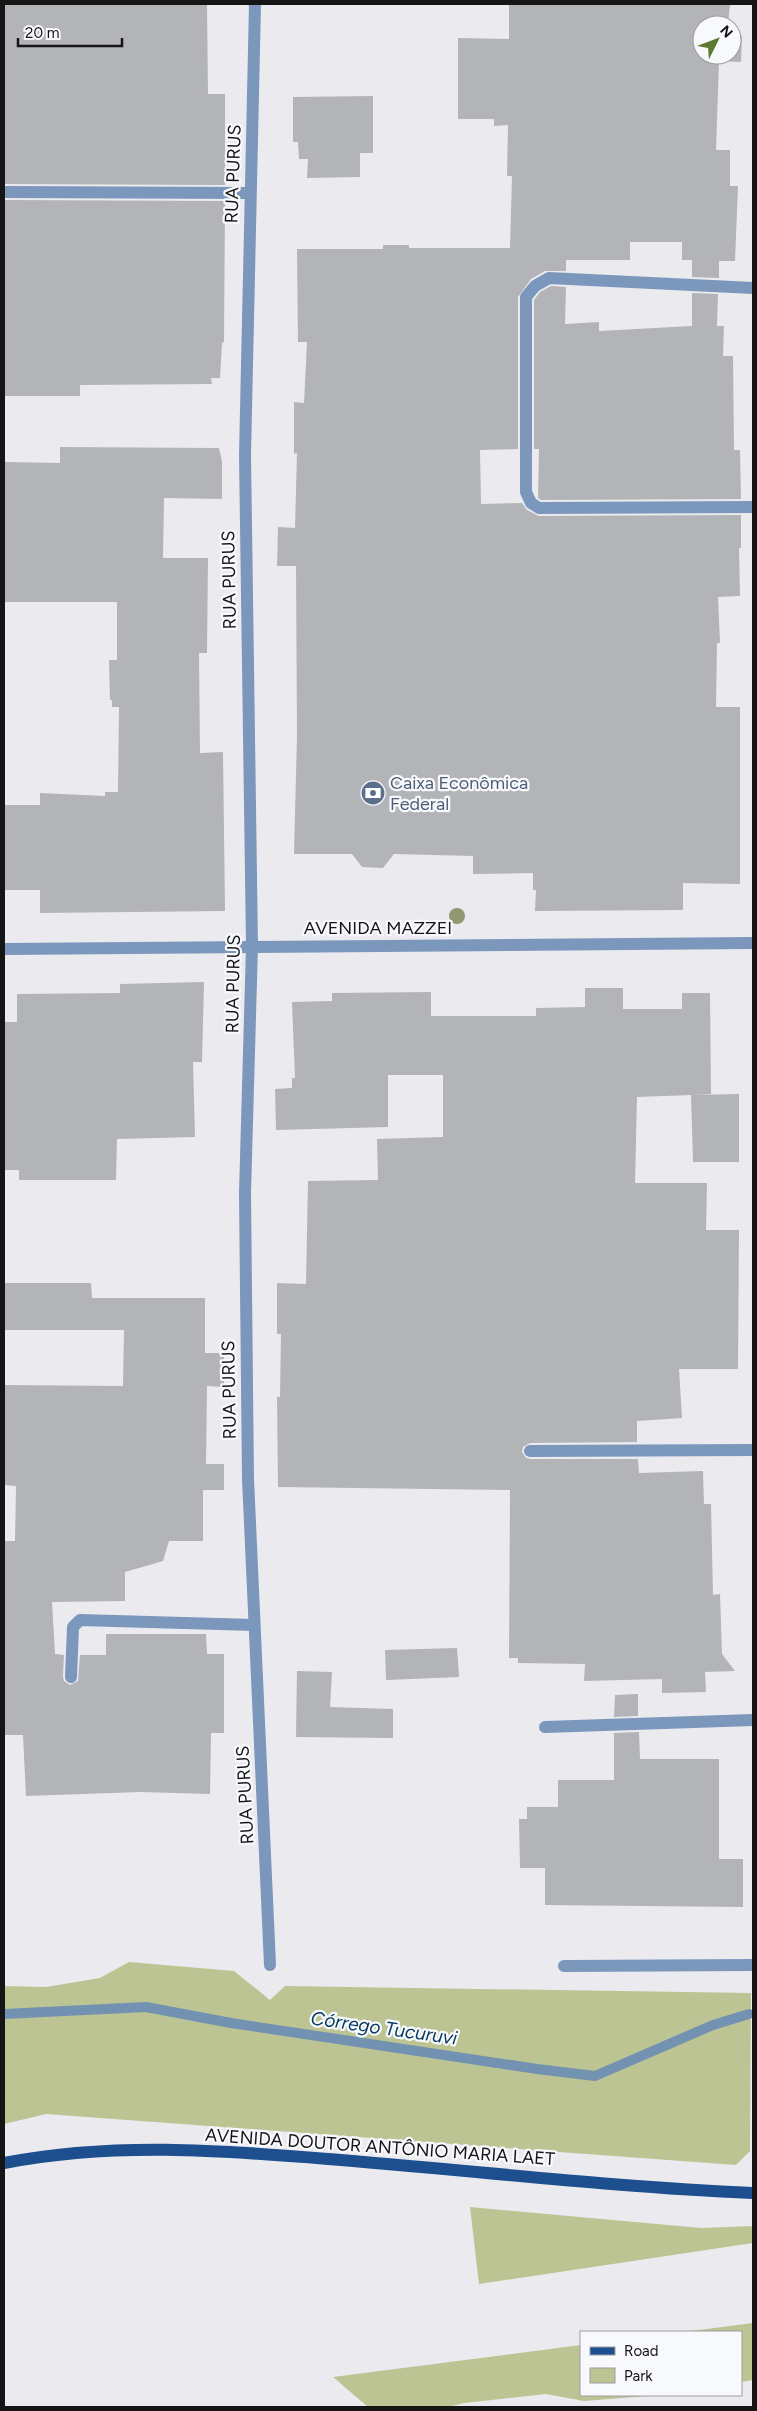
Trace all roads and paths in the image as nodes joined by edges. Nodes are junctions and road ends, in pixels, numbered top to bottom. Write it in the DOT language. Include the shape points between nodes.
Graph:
graph roads {
  1 [pos="255,4"];
  2 [pos="4,192"];
  3 [pos="250,193"];
  4 [pos="753,288"];
  5 [pos="753,507"];
  6 [pos="753,943"];
  7 [pos="252,946"];
  8 [pos="4,949"];
  9 [pos="753,1450"];
  10 [pos="530,1451"];
  11 [pos="254,1626"];
  12 [pos="71,1677"];
  13 [pos="753,1720"];
  14 [pos="545,1726"];
  15 [pos="270,1965"];
  16 [pos="753,1965"];
  17 [pos="564,1966"];
  18 [pos="4,2163"];
  19 [pos="753,2193"];
  1 -- 3 [label="street, RUA PURUS"];
  2 -- 3 [label="street"];
  3 -- 7 [label="street, RUA PURUS" via="245,455"];
  4 -- 5 [label="street" via="549,278 535,286 526,297 526,492 538,508"];
  6 -- 7 [label="street, AVENIDA MAZZEI"];
  7 -- 8 [label="street, AVENIDA MAZZEI"];
  7 -- 11 [label="street, RUA PURUS" via="244,1194"];
  9 -- 10 [label="street"];
  11 -- 12 [label="street" via="80,1620 73,1627"];
  11 -- 15 [label="street, RUA PURUS"];
  13 -- 14 [label="street"];
  16 -- 17 [label="street"];
  18 -- 19 [label="main road, AVENIDA DOUTOR ANTÔNIO MARIA LAET" via="50,2154 154,2148 294,2156"];
}
